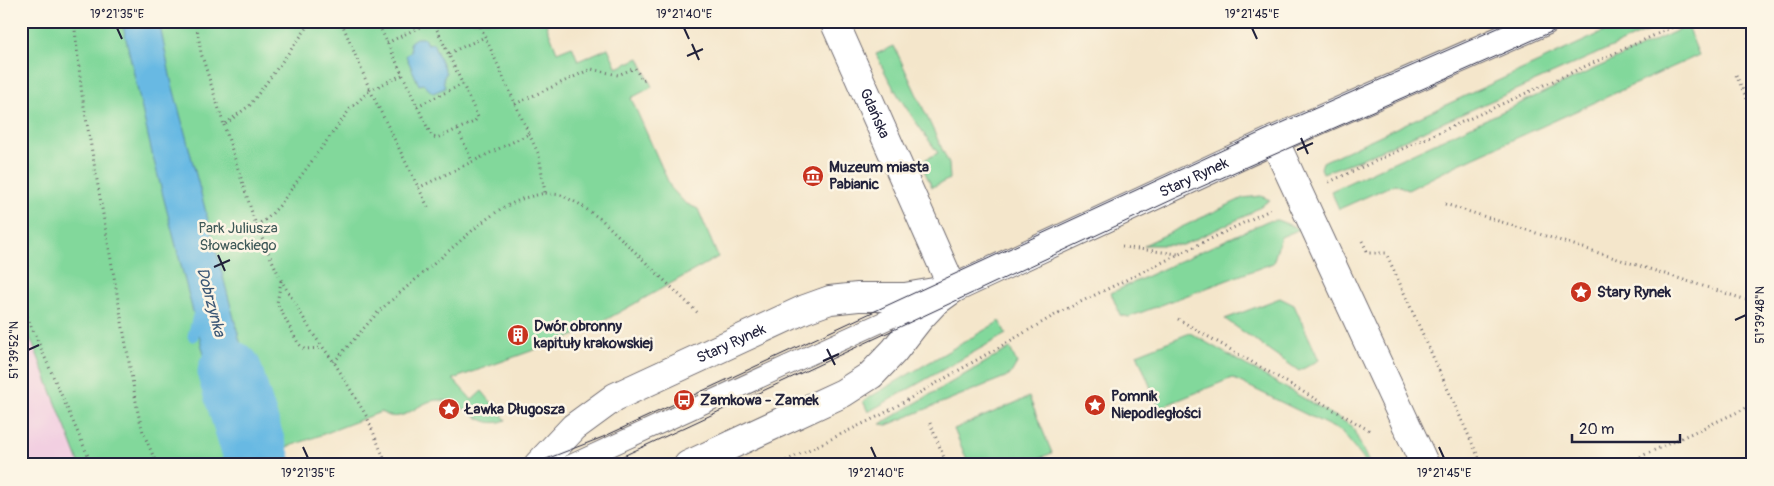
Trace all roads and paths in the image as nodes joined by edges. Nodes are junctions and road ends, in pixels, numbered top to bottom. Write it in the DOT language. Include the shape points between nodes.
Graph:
graph roads {
  1 [pos="74,21"];
  2 [pos="196,21"];
  3 [pos="312,21"];
  4 [pos="341,21"];
  5 [pos="377,21"];
  6 [pos="433,21"];
  7 [pos="478,21"];
  8 [pos="834,21"];
  9 [pos="1544,21"];
  10 [pos="1686,21"];
  11 [pos="485,36"];
  12 [pos="387,43"];
  13 [pos="449,53"];
  14 [pos="402,75"];
  15 [pos="1736,75"];
  16 [pos="648,78"];
  17 [pos="463,84"];
  18 [pos="370,90"];
  19 [pos="516,104"];
  20 [pos="417,106"];
  21 [pos="1753,112"];
  22 [pos="224,125"];
  23 [pos="458,130"];
  24 [pos="529,134"];
  25 [pos="1274,140"];
  26 [pos="472,161"];
  27 [pos="418,188"];
  28 [pos="545,193"];
  29 [pos="1299,196"];
  30 [pos="1445,204"];
  31 [pos="428,207"];
  32 [pos="256,224"];
  33 [pos="1362,241"];
  34 [pos="21,251"];
  35 [pos="21,270"];
  36 [pos="281,280"];
  37 [pos="953,289"];
  38 [pos="1753,302"];
  39 [pos="21,303"];
  40 [pos="700,316"];
  41 [pos="1178,319"];
  42 [pos="324,348"];
  43 [pos="334,362"];
  44 [pos="1753,405"];
  45 [pos="930,423"];
  46 [pos="1372,432"];
  47 [pos="386,463"];
  48 [pos="92,465"];
  49 [pos="157,465"];
  50 [pos="538,465"];
  51 [pos="570,465"];
  52 [pos="688,465"];
  53 [pos="777,465"];
  54 [pos="947,465"];
  55 [pos="1425,465"];
  56 [pos="1482,465"];
  57 [pos="1622,465"];
  1 -- 49 [label="path" via="82,95 138,413"];
  2 -- 22 [label="path" via="201,53"];
  3 -- 22 [label="path" via="250,104"];
  4 -- 18 [label="path"];
  5 -- 12 [label="path"];
  6 -- 12 [label="path"];
  6 -- 13 [label="path"];
  7 -- 11 [label="path"];
  8 -- 37 [label="street, Gdańska"];
  9 -- 25 [label="street, Stary Rynek"];
  10 -- 29 [label="path"];
  11 -- 13 [label="path"];
  11 -- 19 [label="path"];
  12 -- 14 [label="path"];
  13 -- 17 [label="path"];
  14 -- 18 [label="path"];
  14 -- 20 [label="path"];
  15 -- 21 [label="path"];
  16 -- 19 [label="path" via="642,80 635,68 618,75 591,69"];
  17 -- 20 [label="path"];
  17 -- 23 [label="path" via="478,117"];
  18 -- 27 [label="path"];
  18 -- 32 [label="path" via="350,109 280,206 268,219"];
  19 -- 24 [label="path"];
  20 -- 23 [label="path" via="433,137"];
  22 -- 32 [label="path"];
  23 -- 26 [label="path"];
  24 -- 26 [label="path"];
  24 -- 28 [label="path" via="539,154"];
  25 -- 29 [label="street"];
  25 -- 37 [label="street, Stary Rynek"];
  26 -- 27 [label="path"];
  27 -- 31 [label="path"];
  28 -- 40 [label="path" via="561,195 602,220"];
  28 -- 43 [label="path" via="502,208 480,224 379,310"];
  29 -- 53 [label="path" via="1062,311 873,419"];
  29 -- 55 [label="street"];
  30 -- 38 [label="path"];
  32 -- 36 [label="path"];
  33 -- 56 [label="path" via="1368,253 1386,252"];
  34 -- 35 [label="path" via="28,267"];
  36 -- 42 [label="path"];
  36 -- 42 [label="path" via="277,303 298,343 304,349"];
  37 -- 50 [label="street, Stary Rynek" via="905,297 830,300 805,309 615,398 574,427"];
  37 -- 51 [label="lane"];
  37 -- 52 [label="street, Stary Rynek" via="935,302 871,375 843,393"];
  39 -- 48 [label="path"];
  41 -- 46 [label="path"];
  42 -- 43 [label="path"];
  43 -- 47 [label="path" via="367,417"];
  44 -- 57 [label="path"];
  45 -- 54 [label="path"];
}
